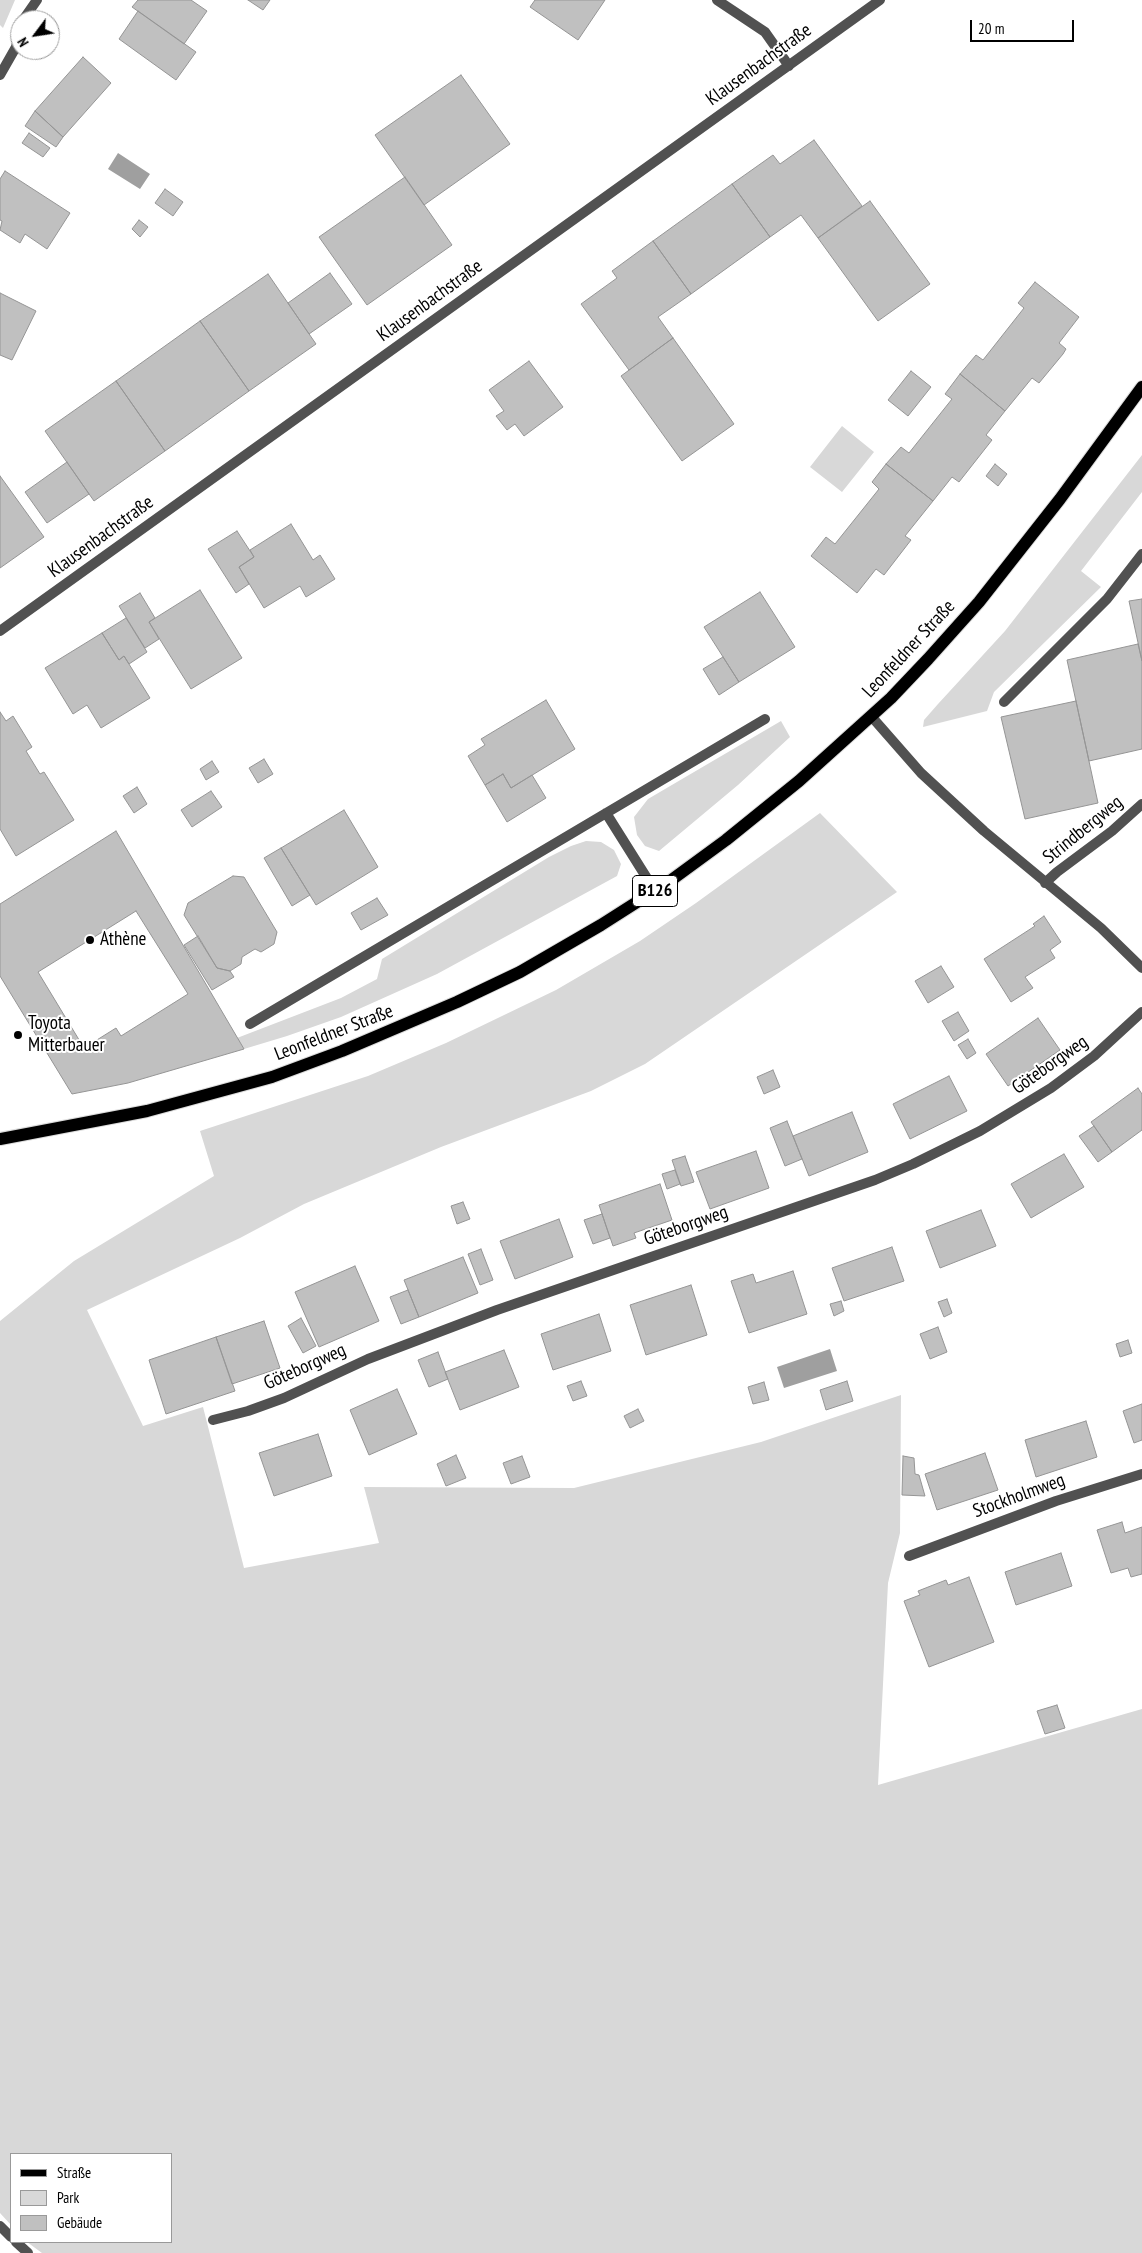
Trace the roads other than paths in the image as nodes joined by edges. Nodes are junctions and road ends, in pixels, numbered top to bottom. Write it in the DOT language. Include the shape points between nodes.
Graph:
graph roads {
  1 [pos="717,0"];
  2 [pos="880,0"];
  3 [pos="10,58"];
  4 [pos="789,66"];
  5 [pos="0,75"];
  6 [pos="1142,387"];
  7 [pos="1142,554"];
  8 [pos="0,631"];
  9 [pos="1004,702"];
  10 [pos="871,716"];
  11 [pos="766,719"];
  12 [pos="1142,804"];
  13 [pos="606,813"];
  14 [pos="1045,883"];
  15 [pos="655,891"];
  16 [pos="1142,968"];
  17 [pos="1142,1012"];
  18 [pos="250,1024"];
  19 [pos="0,1139"];
  20 [pos="213,1420"];
  21 [pos="1142,1474"];
  22 [pos="909,1556"];
  23 [pos="0,2226"];
  24 [pos="10,2236"];
  25 [pos="17,2243"];
  26 [pos="28,2253"];
  1 -- 4 [label="street" via="765,32"];
  2 -- 4 [label="street, Klausenbachstraße"];
  3 -- 5 [label="street"];
  4 -- 8 [label="street, Klausenbachstraße"];
  6 -- 10 [label="main road, Leonfeldner Straße / B126" via="1060,500 978,602 928,659"];
  7 -- 9 [label="street" via="1107,598"];
  10 -- 14 [label="street" via="921,773"];
  10 -- 15 [label="main road, Leonfeldner Straße / B126" via="799,781 726,840"];
  11 -- 13 [label="street"];
  12 -- 14 [label="street, Strindbergweg"];
  13 -- 15 [label="street"];
  13 -- 18 [label="street"];
  14 -- 16 [label="street"];
  15 -- 19 [label="main road, Leonfeldner Straße / B126" via="520,972 342,1051 272,1077 147,1111"];
  17 -- 20 [label="street, Göteborgweg" via="1094,1056 1051,1088 980,1131 913,1164 875,1180 497,1310 368,1359 284,1398"];
  21 -- 22 [label="street, Stockholmweg" via="1056,1501"];
  23 -- 24 [label="street"];
  25 -- 26 [label="street"];
}
